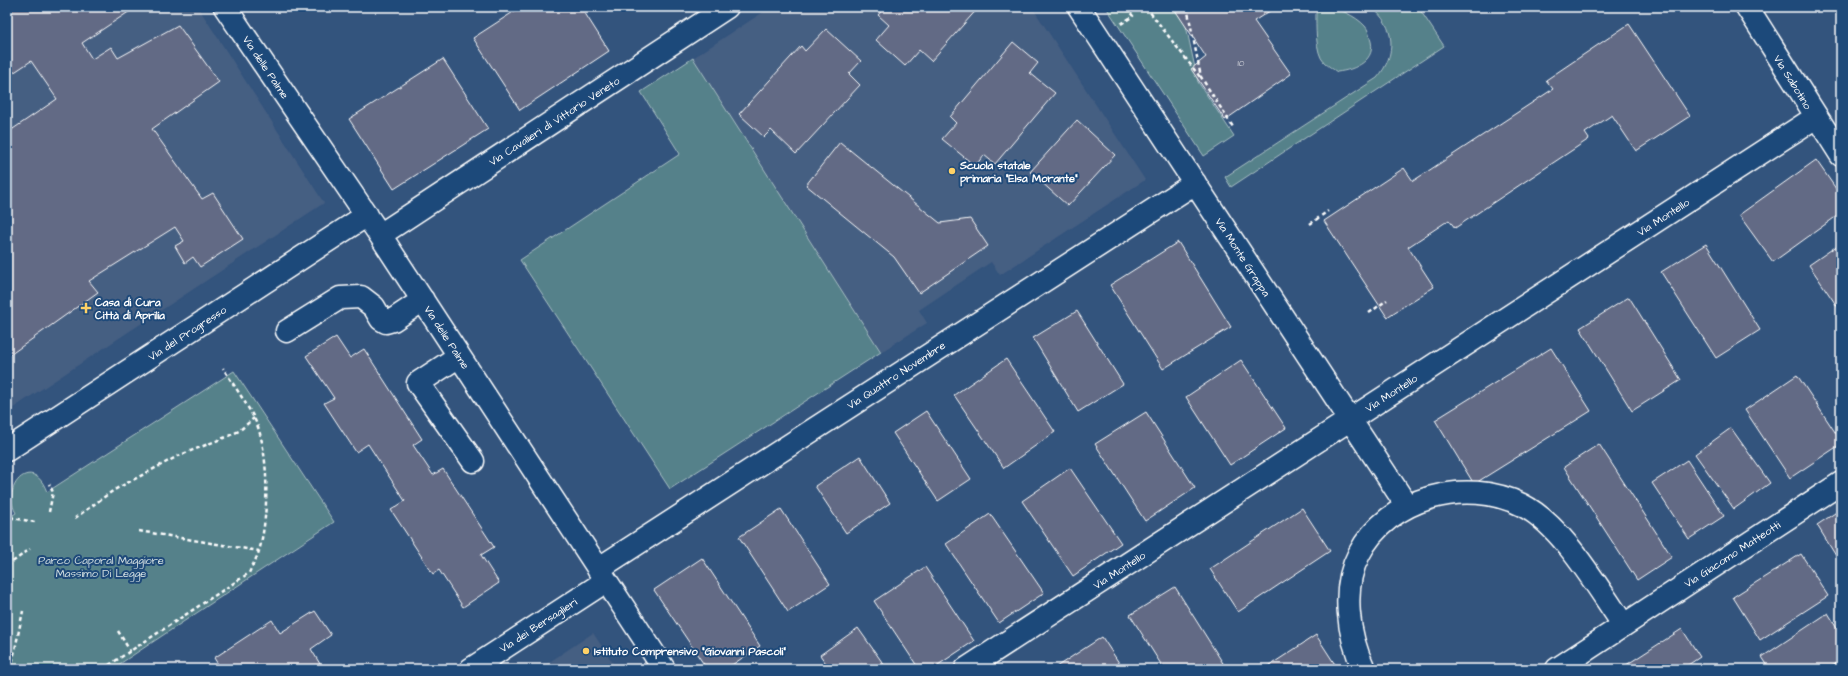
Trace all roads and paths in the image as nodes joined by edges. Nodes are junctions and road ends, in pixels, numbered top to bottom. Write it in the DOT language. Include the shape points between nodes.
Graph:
graph roads {
  1 [pos="225,7"];
  2 [pos="727,7"];
  3 [pos="1080,7"];
  4 [pos="1131,7"];
  5 [pos="1146,7"];
  6 [pos="1187,7"];
  7 [pos="1747,7"];
  8 [pos="1117,26"];
  9 [pos="1200,78"];
  10 [pos="1816,118"];
  11 [pos="1233,127"];
  12 [pos="1841,155"];
  13 [pos="1194,182"];
  14 [pos="1328,211"];
  15 [pos="367,215"];
  16 [pos="1310,224"];
  17 [pos="380,235"];
  18 [pos="423,300"];
  19 [pos="1388,300"];
  20 [pos="1369,313"];
  21 [pos="287,331"];
  22 [pos="459,356"];
  23 [pos="223,368"];
  24 [pos="254,418"];
  25 [pos="1350,419"];
  26 [pos="7,450"];
  27 [pos="473,461"];
  28 [pos="1841,483"];
  29 [pos="49,484"];
  30 [pos="1407,506"];
  31 [pos="7,510"];
  32 [pos="49,512"];
  33 [pos="75,518"];
  34 [pos="35,522"];
  35 [pos="139,531"];
  36 [pos="30,549"];
  37 [pos="259,551"];
  38 [pos="7,566"];
  39 [pos="598,570"];
  40 [pos="22,611"];
  41 [pos="1623,624"];
  42 [pos="118,631"];
  43 [pos="130,651"];
  44 [pos="11,669"];
  45 [pos="102,669"];
  46 [pos="471,669"];
  47 [pos="664,669"];
  48 [pos="966,669"];
  49 [pos="1364,669"];
  50 [pos="1556,669"];
  1 -- 15 [label="street, Via delle Palme"];
  2 -- 17 [label="street, Via Cavalieri di Vittorio Veneto"];
  3 -- 13 [label="street, Via Monte Grappa"];
  4 -- 8 [label="path" via="1128,10 1132,16"];
  5 -- 9 [label="path"];
  6 -- 9 [label="path"];
  7 -- 10 [label="street, Via Sabotino"];
  9 -- 11 [label="path"];
  10 -- 12 [label="street, Via Sabotino"];
  10 -- 25 [label="street, Via Montello"];
  13 -- 25 [label="street, Via Monte Grappa"];
  13 -- 39 [label="street, Via Quattro Novembre"];
  14 -- 16 [label="path"];
  15 -- 17 [label="street, Via delle Palme"];
  15 -- 26 [label="street, Via del Progresso"];
  17 -- 18 [label="street, Via delle Palme"];
  18 -- 21 [label="street" via="394,320 386,322 381,319 374,307 361,297 340,298"];
  18 -- 22 [label="street, Via delle Palme"];
  19 -- 20 [label="path"];
  22 -- 27 [label="street" via="418,383"];
  22 -- 39 [label="street, Via delle Palme"];
  23 -- 24 [label="path"];
  24 -- 33 [label="path" via="226,438 178,456 114,490"];
  24 -- 37 [label="path" via="261,437 267,480 266,515"];
  25 -- 30 [label="street, Via Monte Grappa"];
  25 -- 48 [label="street, Via Montello"];
  28 -- 41 [label="street, Via Giacomo Matteotti"];
  29 -- 32 [label="path" via="53,492"];
  30 -- 41 [label="street" via="1432,496 1476,493 1521,505 1534,512 1564,540"];
  30 -- 49 [label="street" via="1385,521 1365,544 1358,555 1352,574 1349,601 1351,620 1354,641"];
  31 -- 34 [label="path" via="14,518"];
  35 -- 37 [label="path"];
  36 -- 38 [label="path"];
  37 -- 43 [label="path" via="249,573"];
  39 -- 46 [label="street, Via dei Bersaglieri"];
  39 -- 47 [label="street, Via delle Palme"];
  40 -- 44 [label="path"];
  41 -- 50 [label="street, Via Giacomo Matteotti"];
  42 -- 43 [label="path"];
  43 -- 45 [label="path"];
}
